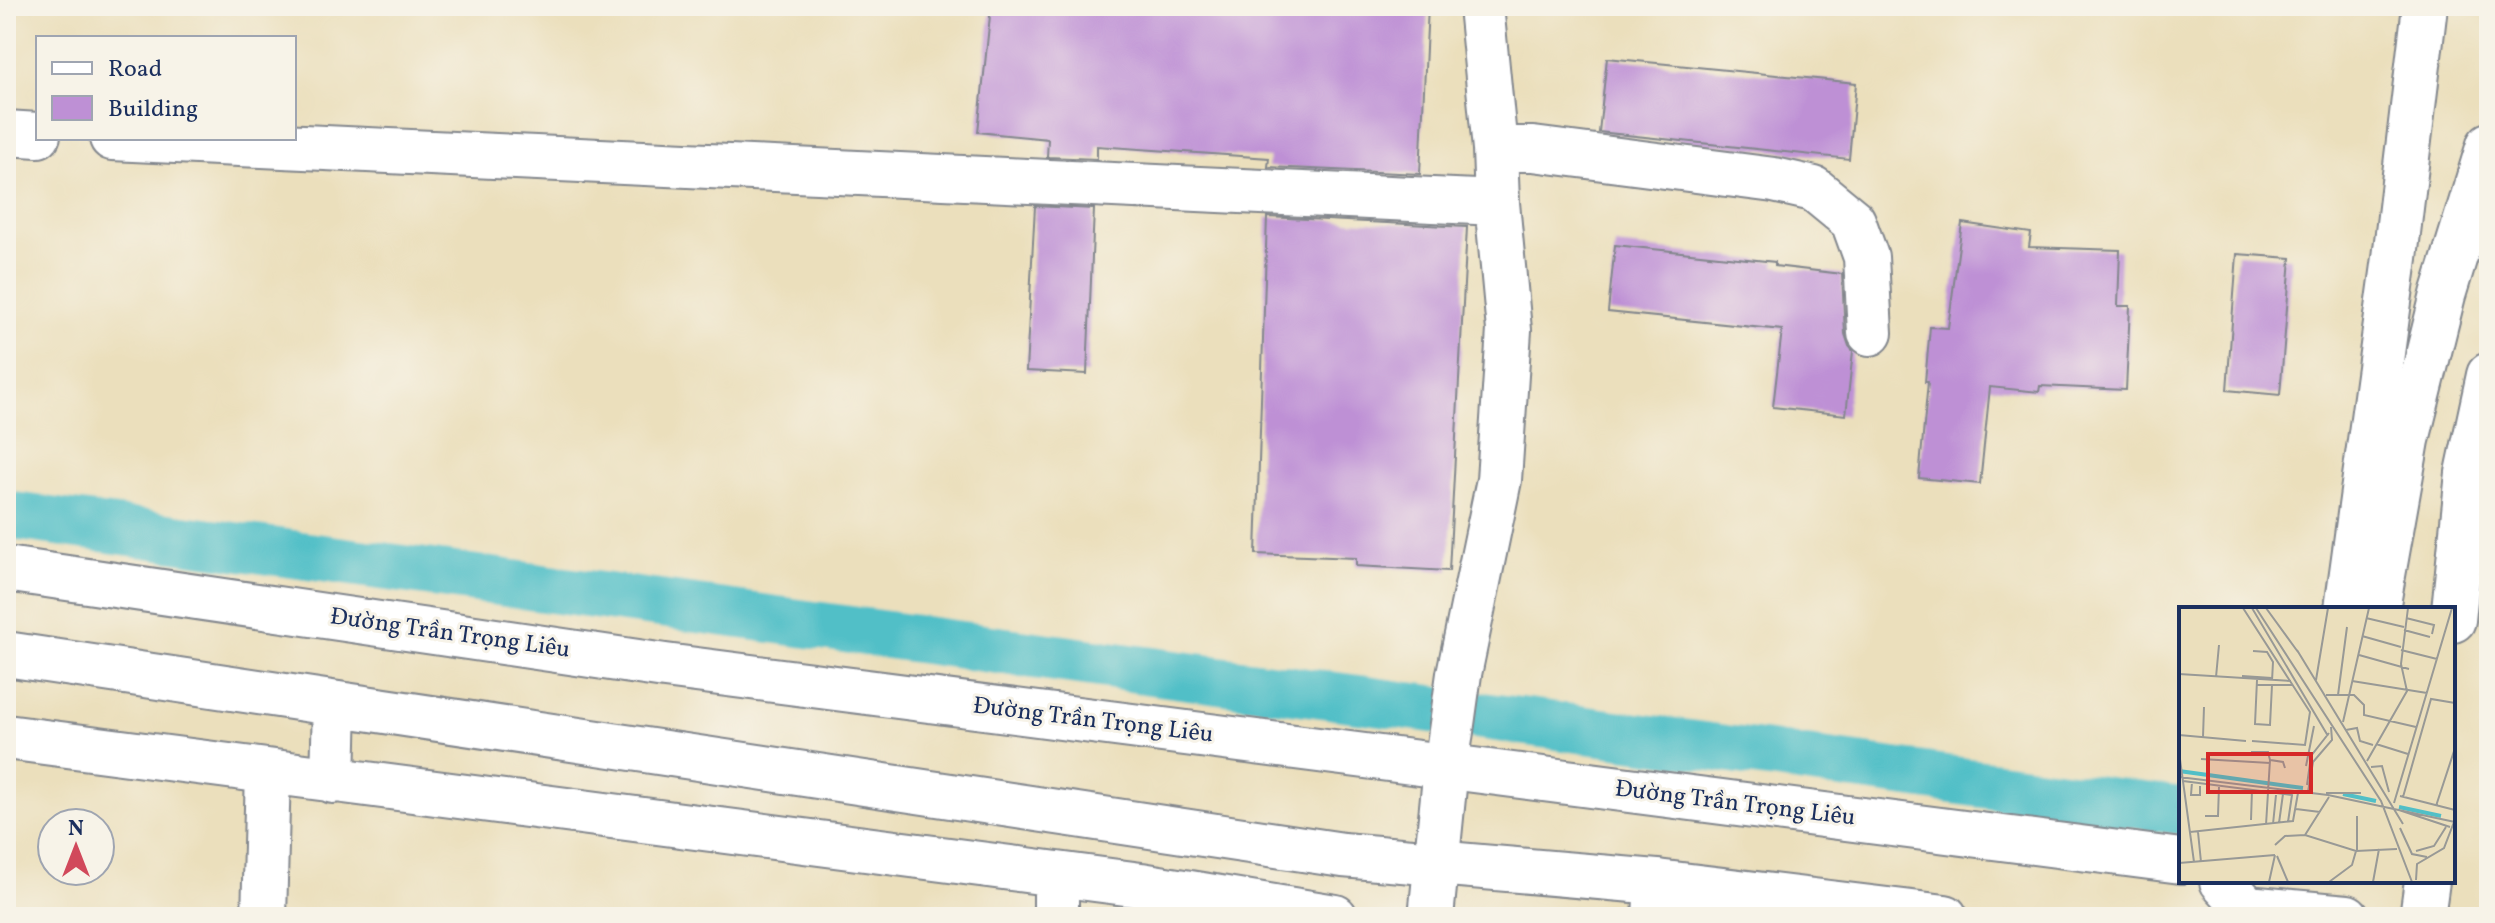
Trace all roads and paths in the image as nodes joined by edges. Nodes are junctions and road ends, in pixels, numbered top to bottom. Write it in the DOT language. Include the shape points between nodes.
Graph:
graph roads {
  1 [pos="1481,6"];
  2 [pos="2425,6"];
  3 [pos="6,133"];
  4 [pos="36,135"];
  5 [pos="155,140"];
  6 [pos="2489,145"];
  7 [pos="1495,149"];
  8 [pos="1497,203"];
  9 [pos="1870,333"];
  10 [pos="2489,375"];
  11 [pos="6,569"];
  12 [pos="2347,607"];
  13 [pos="2377,607"];
  14 [pos="2454,607"];
  15 [pos="6,654"];
  16 [pos="335,704"];
  17 [pos="6,737"];
  18 [pos="1446,763"];
  19 [pos="268,772"];
  20 [pos="333,781"];
  21 [pos="1144,826"];
  22 [pos="2179,861"];
  23 [pos="1434,864"];
  24 [pos="1056,874"];
  25 [pos="2427,883"];
  26 [pos="1141,885"];
  27 [pos="1656,900"];
  28 [pos="2234,902"];
  29 [pos="264,917"];
  30 [pos="1056,917"];
  31 [pos="1335,917"];
  32 [pos="1431,917"];
  33 [pos="1945,917"];
  34 [pos="2347,917"];
  35 [pos="2422,917"];
  1 -- 7 [label="main road"];
  2 -- 12 [label="main road"];
  3 -- 4 [label="main road"];
  5 -- 8 [label="main road"];
  6 -- 13 [label="main road" via="2443,295 2407,440"];
  7 -- 8 [label="main road"];
  7 -- 9 [label="main road" via="1533,149 1814,189 1853,221 1866,257"];
  8 -- 18 [label="main road" via="1509,330 1499,480"];
  10 -- 14 [label="main road" via="2468,473"];
  11 -- 18 [label="main road, Đường Trần Trọng Liêu" via="665,666"];
  15 -- 16 [label="main road"];
  16 -- 20 [label="main road"];
  16 -- 21 [label="main road"];
  17 -- 19 [label="main road"];
  18 -- 22 [label="main road, Đường Trần Trọng Liêu"];
  18 -- 23 [label="main road"];
  19 -- 20 [label="main road"];
  19 -- 29 [label="main road"];
  20 -- 24 [label="main road"];
  21 -- 23 [label="main road"];
  21 -- 26 [label="main road"];
  23 -- 27 [label="main road"];
  23 -- 32 [label="main road"];
  24 -- 26 [label="main road"];
  24 -- 30 [label="main road"];
  25 -- 35 [label="main road"];
  26 -- 31 [label="main road"];
  27 -- 33 [label="main road"];
  28 -- 34 [label="main road"];
}
